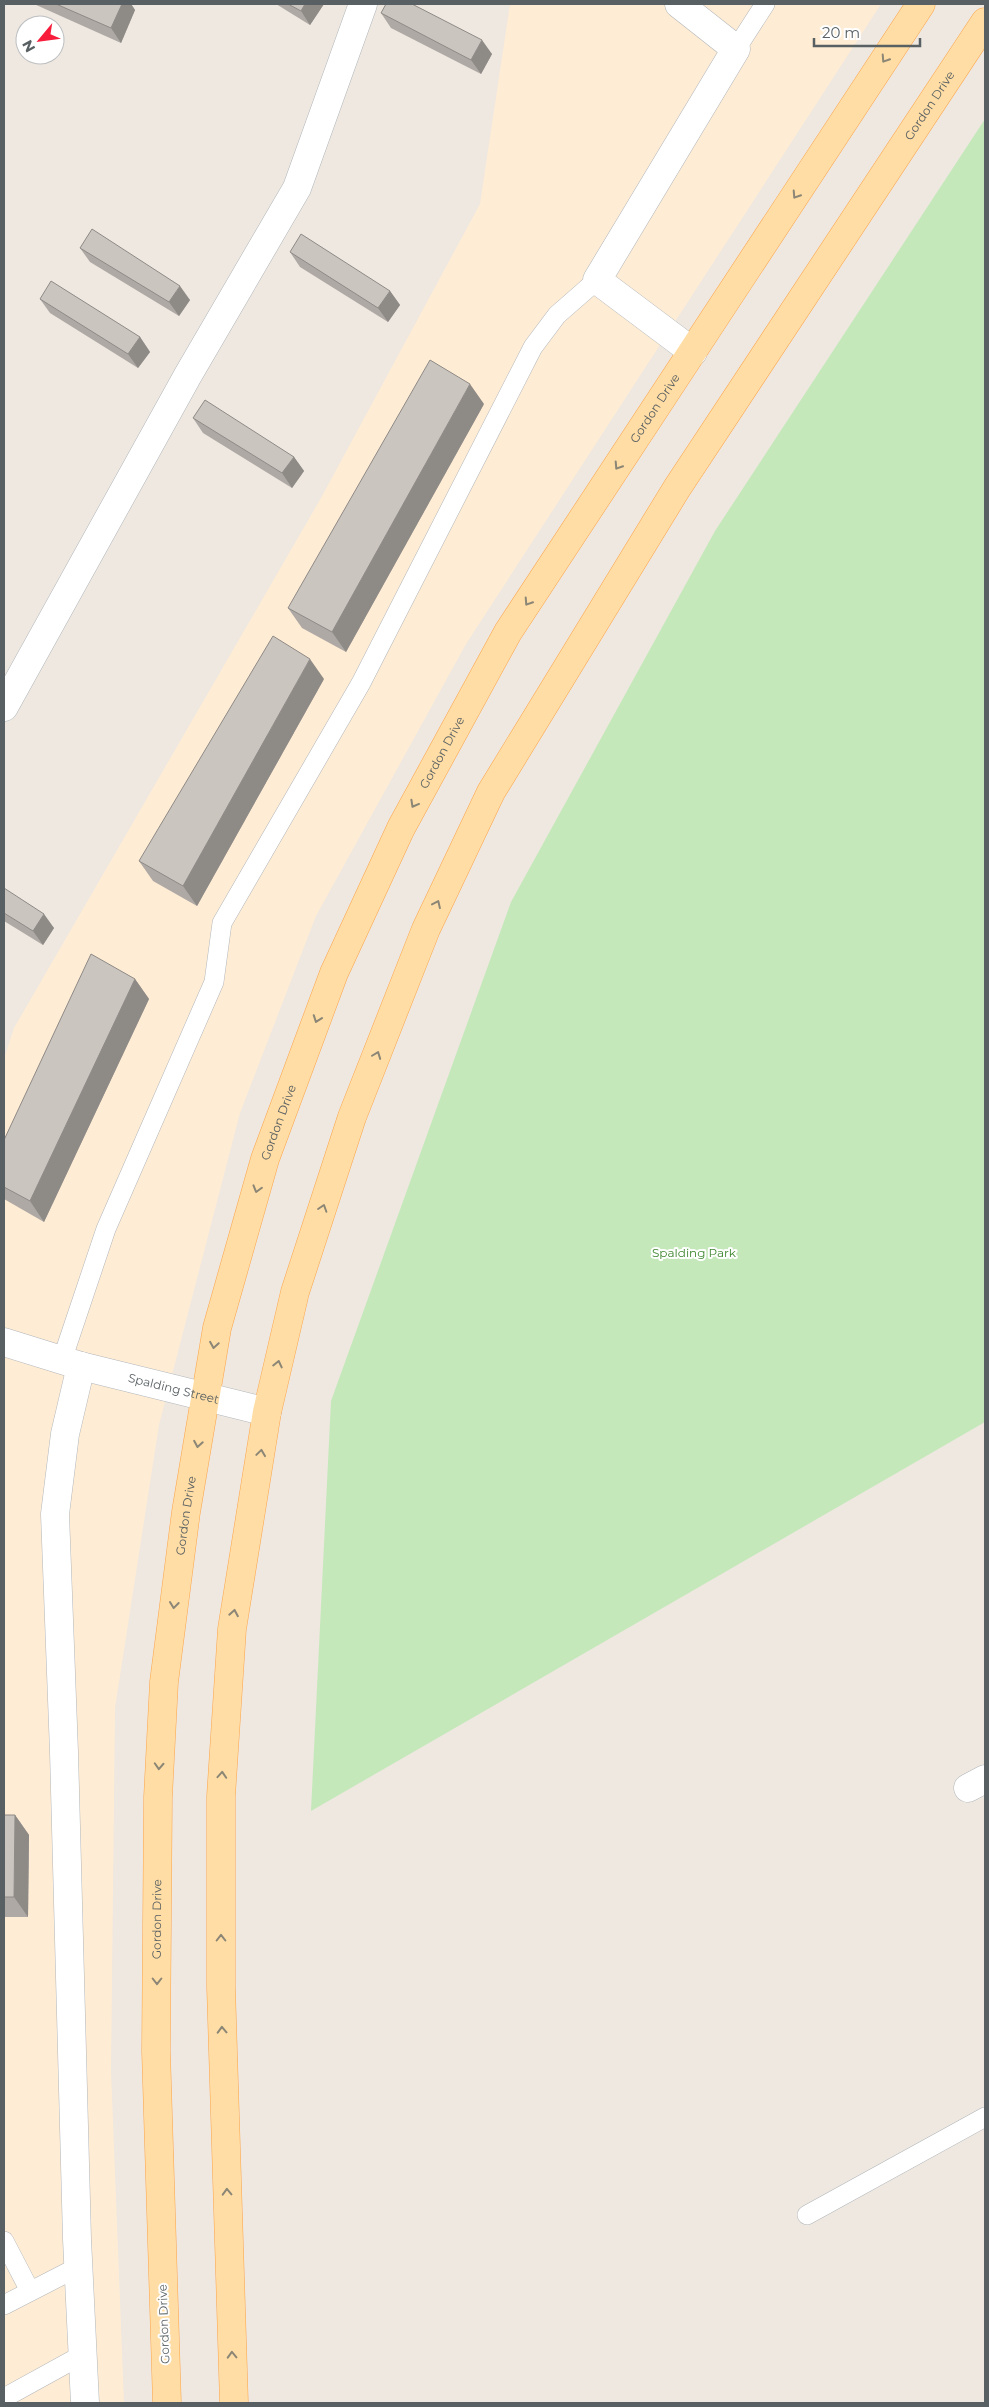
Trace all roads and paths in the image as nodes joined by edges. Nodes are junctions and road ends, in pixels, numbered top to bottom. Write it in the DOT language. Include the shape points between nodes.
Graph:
graph roads {
  1 [pos="363,4"];
  2 [pos="679,4"];
  3 [pos="765,4"];
  4 [pos="921,4"];
  5 [pos="985,22"];
  6 [pos="736,49"];
  7 [pos="597,280"];
  8 [pos="693,352"];
  9 [pos="4,707"];
  10 [pos="4,1342"];
  11 [pos="71,1363"];
  12 [pos="206,1396"];
  13 [pos="267,1412"];
  14 [pos="985,2117"];
  15 [pos="807,2215"];
  16 [pos="4,2241"];
  17 [pos="78,2266"];
  18 [pos="30,2291"];
  19 [pos="4,2305"];
  20 [pos="82,2354"];
  21 [pos="4,2398"];
  22 [pos="85,2403"];
  23 [pos="167,2403"];
  24 [pos="234,2403"];
  1 -- 9 [label="street" via="297,188 188,375"];
  2 -- 6 [label="street"];
  3 -- 6 [label="lane"];
  4 -- 8 [label="main road, Gordon Drive, one-way"];
  13 -- 5 [label="main road, Gordon Drive, one-way" via="296,1292 352,1117 426,929 491,792 676,488"];
  6 -- 7 [label="street"];
  7 -- 8 [label="street"];
  7 -- 11 [label="lane" via="557,315 533,347 361,684 222,923 214,982 106,1230"];
  8 -- 12 [label="main road, Gordon Drive, one-way" via="508,632 401,828 334,973 265,1159 217,1328"];
  10 -- 11 [label="street, Spalding Street"];
  11 -- 12 [label="street, Spalding Street"];
  11 -- 17 [label="street" via="54,1514 65,1762"];
  12 -- 13 [label="street, Spalding Street"];
  12 -- 23 [label="main road, Gordon Drive, one-way" via="186,1512 164,1682 158,1797 156,2051"];
  24 -- 13 [label="main road, Gordon Drive, one-way" via="221,1987 221,1796 232,1629"];
  14 -- 15 [label="lane"];
  16 -- 18 [label="lane"];
  17 -- 18 [label="lane"];
  17 -- 20 [label="street"];
  18 -- 19 [label="lane"];
  20 -- 21 [label="lane"];
  20 -- 22 [label="street"];
}
